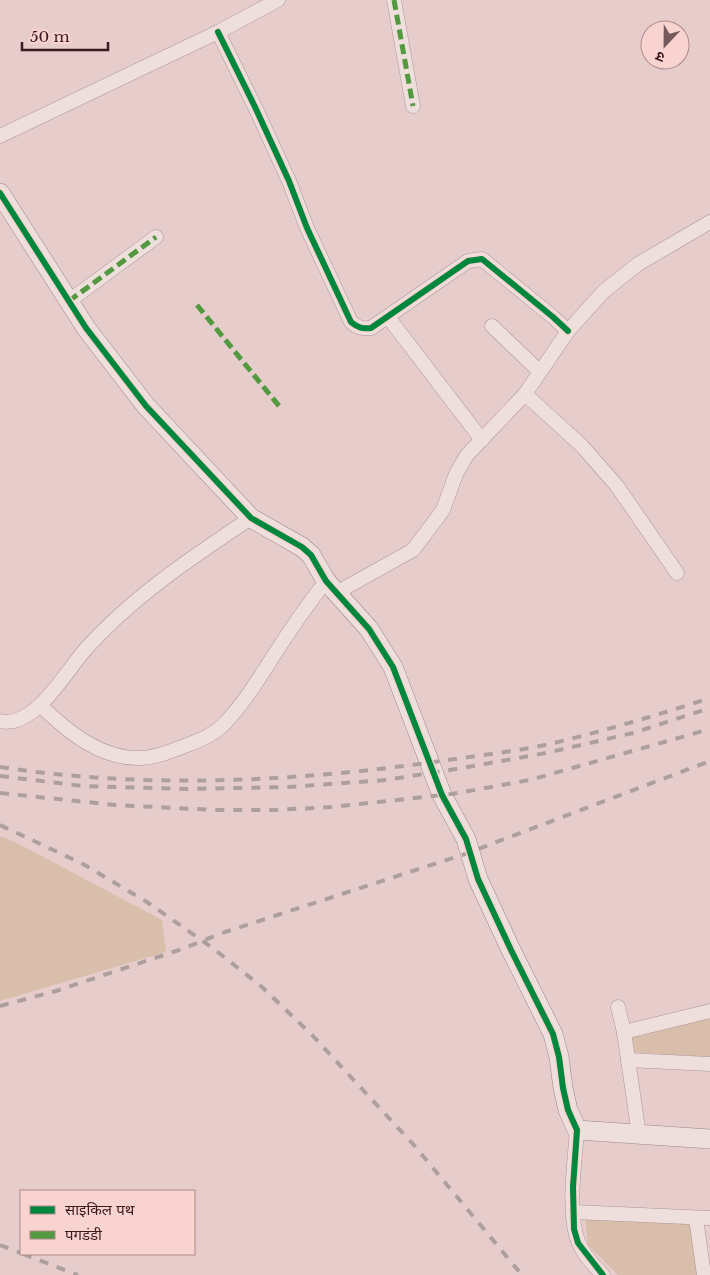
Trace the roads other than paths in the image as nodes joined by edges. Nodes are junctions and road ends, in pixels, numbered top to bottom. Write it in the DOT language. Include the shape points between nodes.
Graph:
graph roads {
  1 [pos="278,0"];
  2 [pos="394,0"];
  3 [pos="218,32"];
  4 [pos="413,106"];
  5 [pos="0,136"];
  6 [pos="0,193"];
  7 [pos="710,222"];
  8 [pos="156,237"];
  9 [pos="69,301"];
  10 [pos="388,316"];
  11 [pos="492,326"];
  12 [pos="568,331"];
  13 [pos="540,372"];
  14 [pos="526,394"];
  15 [pos="482,440"];
  16 [pos="250,518"];
  17 [pos="677,573"];
  18 [pos="331,587"];
  19 [pos="40,705"];
  20 [pos="0,721"];
  21 [pos="618,1008"];
  22 [pos="710,1011"];
  23 [pos="624,1032"];
  24 [pos="628,1060"];
  25 [pos="710,1064"];
  26 [pos="577,1130"];
  27 [pos="639,1135"];
  28 [pos="710,1139"];
  29 [pos="573,1212"];
  30 [pos="703,1218"];
  31 [pos="603,1275"];
  32 [pos="704,1275"];
  1 -- 3 [label="street"];
  2 -- 4 [label="street"];
  3 -- 5 [label="street"];
  3 -- 10 [label="street" via="263,124 351,322 365,329"];
  6 -- 9 [label="street"];
  7 -- 12 [label="street" via="661,249 617,279"];
  8 -- 9 [label="street"];
  9 -- 16 [label="street" via="146,406"];
  10 -- 12 [label="street" via="468,261 482,259"];
  10 -- 15 [label="street"];
  11 -- 13 [label="street"];
  12 -- 13 [label="street"];
  13 -- 14 [label="street"];
  14 -- 15 [label="street"];
  14 -- 17 [label="street" via="582,446 617,486"];
  15 -- 18 [label="street" via="460,464 443,510 413,550"];
  16 -- 18 [label="street" via="311,555"];
  16 -- 19 [label="street" via="193,556 125,610 86,649"];
  18 -- 19 [label="street" via="302,611 254,686 224,724 203,738 161,755 122,757 107,753 76,736"];
  18 -- 26 [label="street" via="369,629 393,667 442,795 466,840 478,878 553,1034 568,1110"];
  19 -- 20 [label="street" via="16,721"];
  21 -- 23 [label="street"];
  22 -- 23 [label="street"];
  23 -- 24 [label="street"];
  24 -- 25 [label="street"];
  24 -- 27 [label="street"];
  26 -- 27 [label="street"];
  26 -- 29 [label="street"];
  27 -- 28 [label="street"];
  29 -- 30 [label="street"];
  29 -- 31 [label="street" via="578,1243"];
  30 -- 32 [label="street"];
}
